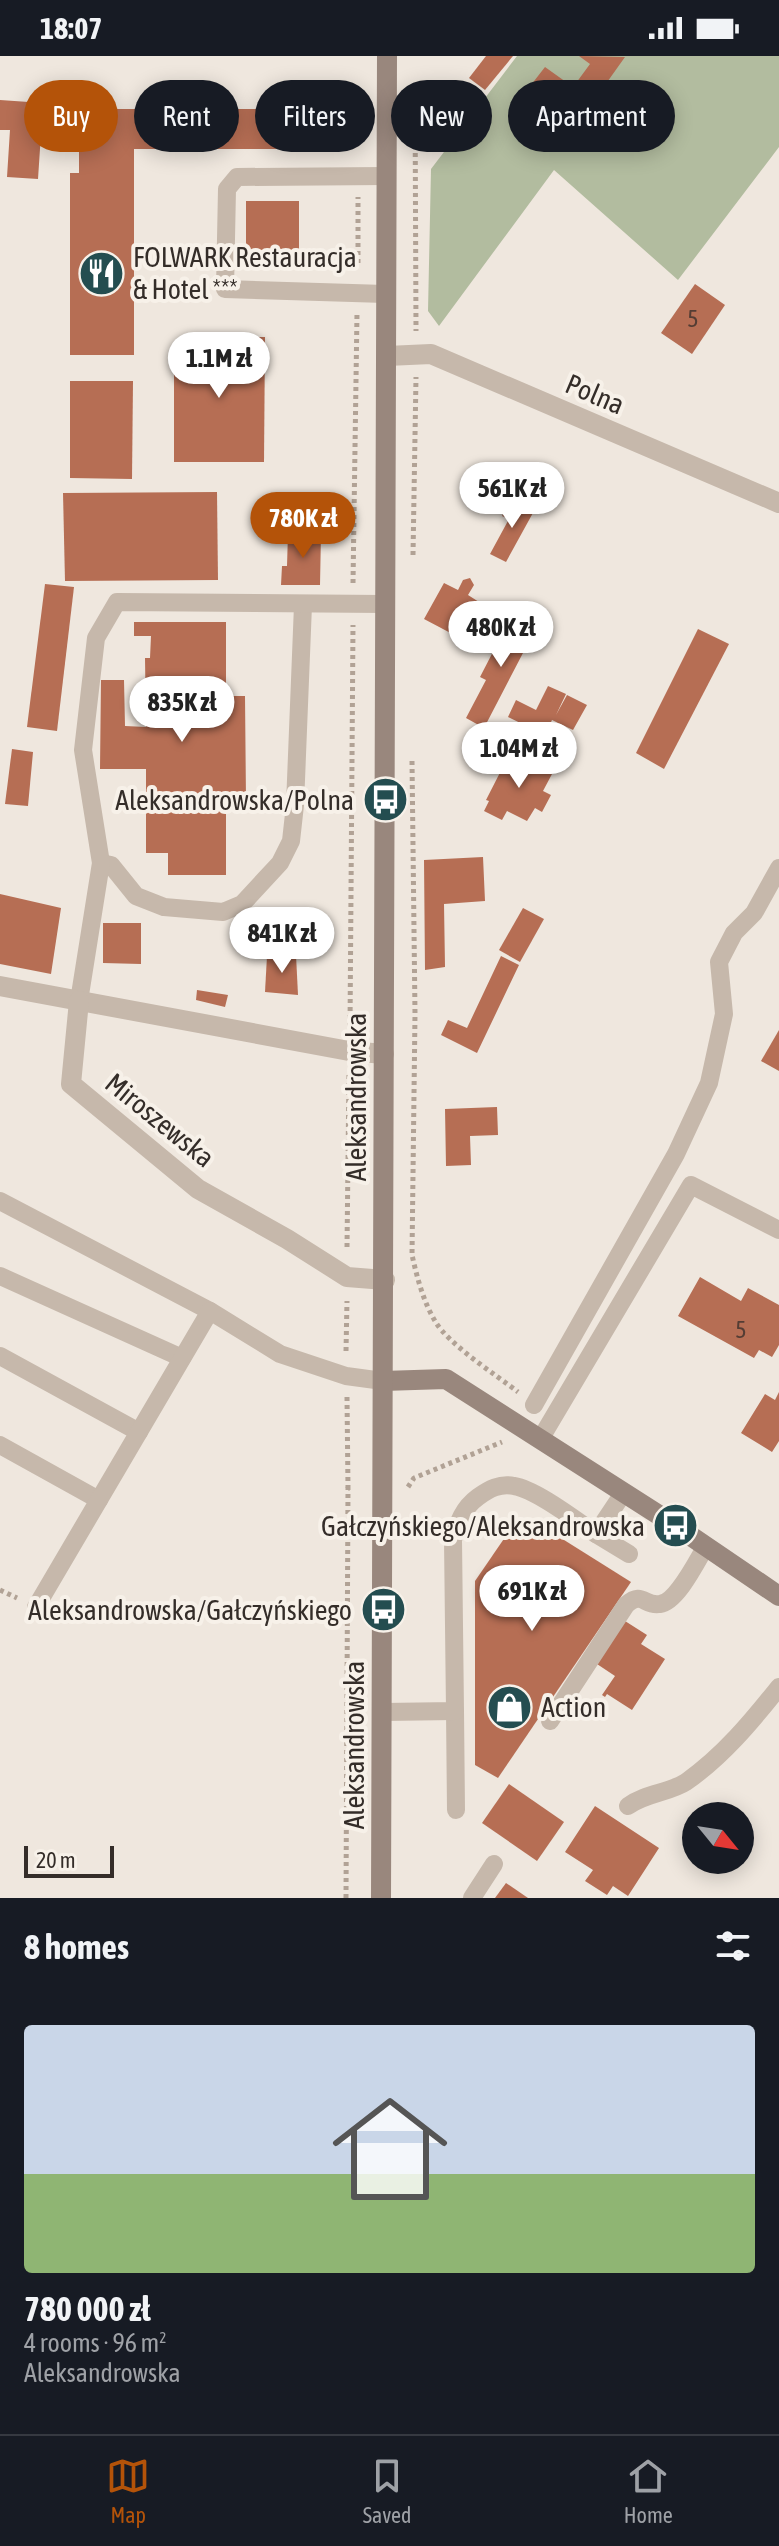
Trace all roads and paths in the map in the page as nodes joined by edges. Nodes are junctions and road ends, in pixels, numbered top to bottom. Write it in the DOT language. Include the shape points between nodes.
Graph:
graph roads {
  1 [pos="387,56"];
  2 [pos="415,152"];
  3 [pos="385,176"];
  4 [pos="358,177"];
  5 [pos="358,293"];
  6 [pos="385,294"];
  7 [pos="416,355"];
  8 [pos="387,356"];
  9 [pos="779,503"];
  10 [pos="412,557"];
  11 [pos="384,604"];
  12 [pos="303,605"];
  13 [pos="353,606"];
  14 [pos="412,761"];
  15 [pos="101,863"];
  16 [pos="779,868"];
  17 [pos="0,986"];
  18 [pos="79,1001"];
  19 [pos="349,1051"];
  20 [pos="384,1054"];
  21 [pos="0,1201"];
  22 [pos="779,1230"];
  23 [pos="0,1276"];
  24 [pos="347,1277"];
  25 [pos="385,1280"];
  26 [pos="210,1311"];
  27 [pos="0,1356"];
  28 [pos="182,1358"];
  29 [pos="346,1376"];
  30 [pos="383,1381"];
  31 [pos="534,1405"];
  32 [pos="139,1432"];
  33 [pos="541,1438"];
  34 [pos="0,1445"];
  35 [pos="348,1488"];
  36 [pos="624,1492"];
  37 [pos="99,1500"];
  38 [pos="596,1534"];
  39 [pos="706,1546"];
  40 [pos="629,1554"];
  41 [pos="779,1596"];
  42 [pos="36,1607"];
  43 [pos="779,1687"];
  44 [pos="455,1711"];
  45 [pos="383,1712"];
  46 [pos="550,1721"];
  47 [pos="628,1806"];
  48 [pos="456,1810"];
  49 [pos="494,1864"];
  50 [pos="381,1898"];
  51 [pos="472,1898"];
  1 -- 3 [label="main road, Aleksandrowska"];
  2 -- 7 [label="path"];
  3 -- 4 [label="lane"];
  3 -- 6 [label="main road, Aleksandrowska"];
  4 -- 5 [label="path"];
  4 -- 5 [label="lane" via="237,177 227,189 225,289"];
  5 -- 6 [label="lane"];
  5 -- 13 [label="path"];
  6 -- 8 [label="main road, Aleksandrowska"];
  7 -- 8 [label="street, Polna"];
  7 -- 9 [label="street, Polna" via="431,354"];
  7 -- 10 [label="path"];
  8 -- 11 [label="main road, Aleksandrowska"];
  11 -- 13 [label="lane"];
  11 -- 20 [label="main road, Aleksandrowska"];
  12 -- 13 [label="lane"];
  12 -- 15 [label="lane" via="117,602 96,638 83,750"];
  12 -- 15 [label="lane" via="294,817 291,841 280,863 242,904 223,912 150,902 136,896 111,865"];
  13 -- 19 [label="path"];
  14 -- 31 [label="path" via="412,1255 436,1324"];
  15 -- 18 [label="lane"];
  16 -- 31 [label="lane" via="719,962 724,1014 709,1083 683,1140"];
  17 -- 18 [label="street"];
  18 -- 19 [label="street"];
  18 -- 24 [label="street, Miroszewska" via="71,1084 198,1189"];
  19 -- 20 [label="street"];
  19 -- 24 [label="path"];
  20 -- 25 [label="main road, Aleksandrowska"];
  21 -- 26 [label="lane"];
  22 -- 33 [label="lane" via="691,1185"];
  23 -- 28 [label="lane"];
  24 -- 25 [label="street"];
  24 -- 29 [label="path"];
  25 -- 30 [label="main road, Aleksandrowska"];
  26 -- 28 [label="lane"];
  26 -- 29 [label="lane" via="280,1354"];
  27 -- 32 [label="lane"];
  28 -- 32 [label="lane"];
  29 -- 30 [label="lane"];
  29 -- 35 [label="path"];
  30 -- 33 [label="main road" via="446,1379"];
  30 -- 45 [label="main road, Aleksandrowska"];
  32 -- 37 [label="lane"];
  33 -- 36 [label="main road"];
  34 -- 37 [label="lane"];
  36 -- 38 [label="lane"];
  36 -- 39 [label="main road"];
  37 -- 42 [label="lane"];
  38 -- 40 [label="lane"];
  38 -- 44 [label="lane" via="512,1485 491,1487 472,1501 459,1518 453,1540"];
  39 -- 41 [label="main road"];
  39 -- 46 [label="lane" via="664,1604 640,1597 626,1605"];
  43 -- 47 [label="lane" via="746,1729 684,1784"];
  44 -- 45 [label="lane"];
  44 -- 48 [label="lane"];
  45 -- 50 [label="main road, Aleksandrowska"];
  49 -- 51 [label="lane"];
}
